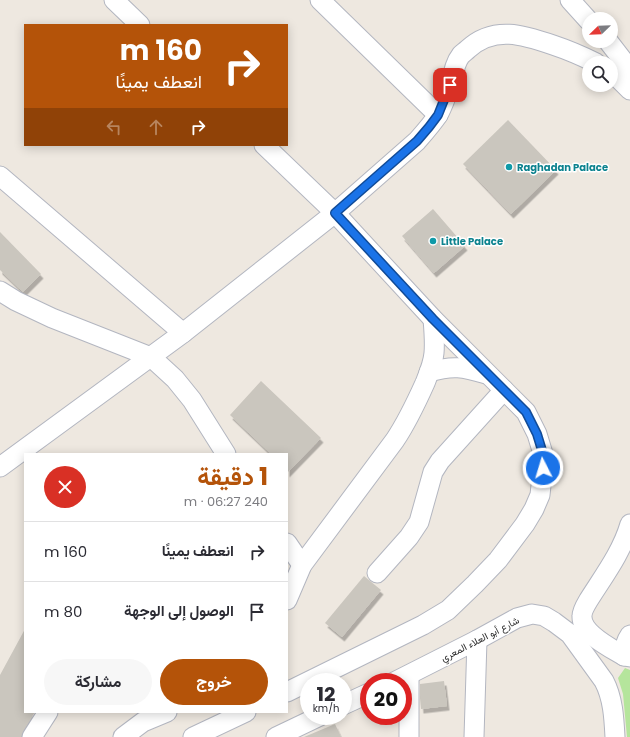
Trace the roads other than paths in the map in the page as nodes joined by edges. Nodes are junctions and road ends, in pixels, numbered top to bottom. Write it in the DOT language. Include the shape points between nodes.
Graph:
graph roads {
  1 [pos="114,0"];
  2 [pos="320,0"];
  3 [pos="570,0"];
  4 [pos="582,13"];
  5 [pos="139,24"];
  6 [pos="613,48"];
  7 [pos="582,57"];
  8 [pos="630,76"];
  9 [pos="618,77"];
  10 [pos="630,90"];
  11 [pos="438,115"];
  12 [pos="265,146"];
  13 [pos="0,176"];
  14 [pos="335,213"];
  15 [pos="0,292"];
  16 [pos="433,319"];
  17 [pos="184,333"];
  18 [pos="151,357"];
  19 [pos="429,372"];
  20 [pos="488,374"];
  21 [pos="504,390"];
  22 [pos="221,452"];
  23 [pos="0,467"];
  24 [pos="630,524"];
  25 [pos="288,544"];
  26 [pos="302,565"];
  27 [pos="377,573"];
  28 [pos="288,598"];
  29 [pos="630,635"];
  30 [pos="477,640"];
  31 [pos="627,656"];
  32 [pos="412,673"];
  33 [pos="288,692"];
  34 [pos="47,713"];
  35 [pos="165,713"];
  36 [pos="244,713"];
  37 [pos="301,725"];
  38 [pos="407,725"];
  39 [pos="32,737"];
  40 [pos="123,737"];
  41 [pos="193,737"];
  42 [pos="276,737"];
  43 [pos="409,737"];
  44 [pos="474,737"];
  45 [pos="616,737"];
  1 -- 5 [label="street"];
  2 -- 11 [label="street"];
  3 -- 4 [label="street"];
  6 -- 8 [label="street" via="625,63"];
  7 -- 11 [label="street" via="533,38 503,34 489,36 475,43 460,56"];
  9 -- 10 [label="street"];
  11 -- 14 [label="street" via="417,141"];
  12 -- 14 [label="street"];
  13 -- 17 [label="street"];
  14 -- 16 [label="street"];
  14 -- 17 [label="street"];
  15 -- 18 [label="street" via="52,318"];
  16 -- 19 [label="street" via="434,354"];
  16 -- 20 [label="street"];
  17 -- 18 [label="street"];
  18 -- 22 [label="street" via="175,379 192,400"];
  18 -- 23 [label="street"];
  19 -- 20 [label="street" via="458,367"];
  19 -- 26 [label="street" via="413,409 395,440"];
  20 -- 21 [label="street"];
  21 -- 27 [label="street" via="440,461 433,472 418,522 409,537"];
  21 -- 33 [label="street" via="526,412 537,434 544,457 540,495 525,524 498,560 448,610 424,625"];
  24 -- 31 [label="street" via="622,545 584,608 582,616 588,632"];
  25 -- 26 [label="street"];
  26 -- 28 [label="street"];
  29 -- 31 [label="street" via="624,650"];
  30 -- 32 [label="street, شارع أبو العلاء المعري"];
  30 -- 44 [label="street"];
  30 -- 45 [label="street, شارع أبو العلاء المعري" via="517,618 532,614 544,616 554,622 570,634 604,681 611,698"];
  34 -- 39 [label="street"];
  35 -- 40 [label="street" via="143,722"];
  36 -- 41 [label="street"];
  37 -- 42 [label="street"];
  38 -- 43 [label="street"];
}
